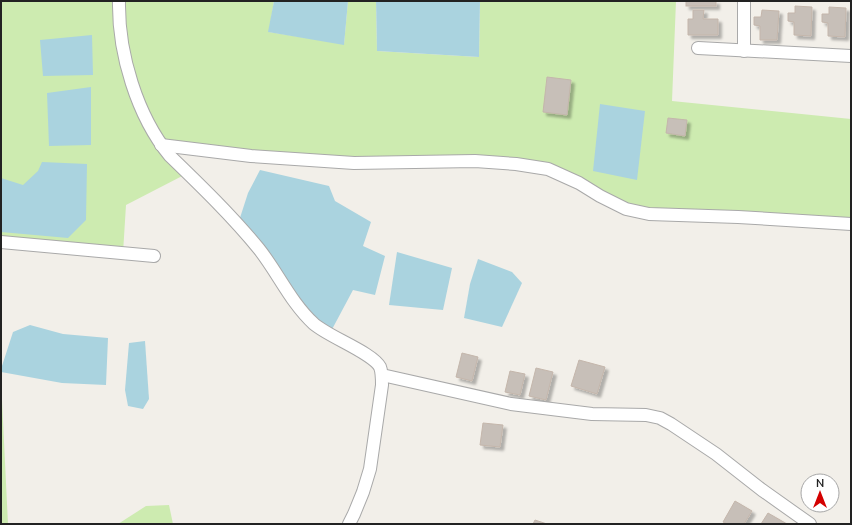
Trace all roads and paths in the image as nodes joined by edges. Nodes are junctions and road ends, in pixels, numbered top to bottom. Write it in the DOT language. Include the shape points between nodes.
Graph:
graph roads {
  1 [pos="119,1"];
  2 [pos="744,1"];
  3 [pos="698,48"];
  4 [pos="744,51"];
  5 [pos="851,56"];
  6 [pos="161,145"];
  7 [pos="851,224"];
  8 [pos="1,242"];
  9 [pos="154,256"];
  10 [pos="382,376"];
  11 [pos="349,524"];
  12 [pos="810,524"];
  1 -- 6 [label="street" via="121,40 128,71 151,129"];
  2 -- 4 [label="street"];
  3 -- 4 [label="street"];
  4 -- 5 [label="street"];
  6 -- 7 [label="street" via="250,156 354,163 475,161 516,164 548,169 626,209 649,214"];
  6 -- 10 [label="street" via="238,224 315,325 373,359 380,367"];
  8 -- 9 [label="street"];
  10 -- 11 [label="street" via="370,469"];
  10 -- 12 [label="street" via="511,404 592,414 646,415 660,418 716,454"];
}
